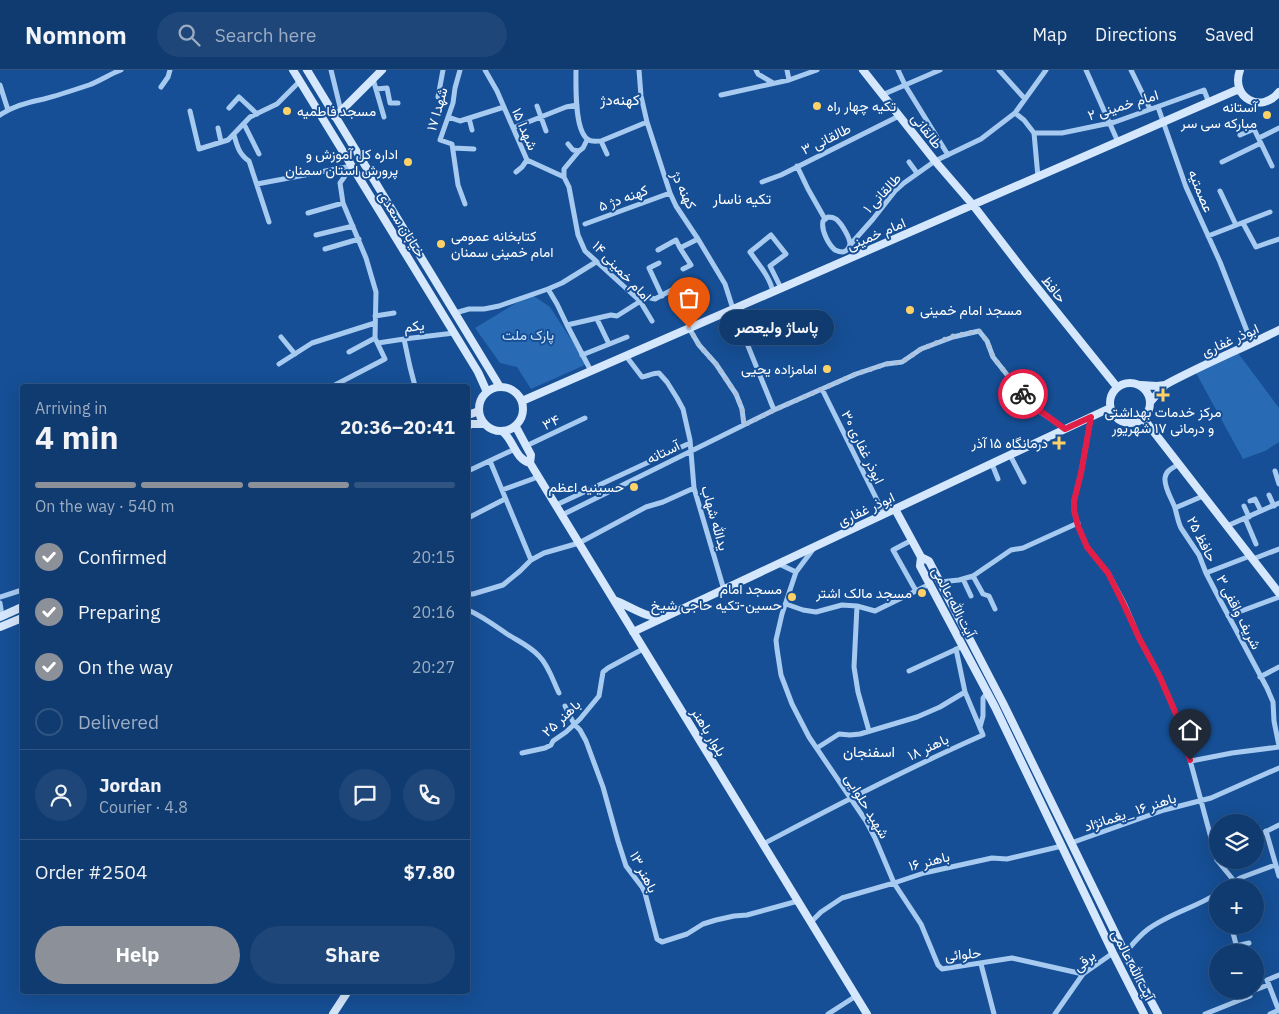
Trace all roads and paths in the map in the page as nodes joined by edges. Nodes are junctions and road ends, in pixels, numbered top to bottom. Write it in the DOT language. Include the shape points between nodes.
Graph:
graph roads {
  1 [pos="121,70"];
  2 [pos="170,70"];
  3 [pos="293,70"];
  4 [pos="307,70"];
  5 [pos="331,70"];
  6 [pos="443,70"];
  7 [pos="460,70"];
  8 [pos="485,70"];
  9 [pos="576,70"];
  10 [pos="639,70"];
  11 [pos="756,70"];
  12 [pos="787,70"];
  13 [pos="817,70"];
  14 [pos="863,70"];
  15 [pos="898,70"];
  16 [pos="940,70"];
  17 [pos="999,70"];
  18 [pos="1046,70"];
  19 [pos="1086,70"];
  20 [pos="1131,70"];
  21 [pos="1240,70"];
  22 [pos="380,71"];
  23 [pos="373,79"];
  24 [pos="789,80"];
  25 [pos="300,81"];
  26 [pos="773,83"];
  27 [pos="0,85"];
  28 [pos="905,85"];
  29 [pos="161,87"];
  30 [pos="376,89"];
  31 [pos="1239,89"];
  32 [pos="721,95"];
  33 [pos="882,95"];
  34 [pos="438,97"];
  35 [pos="1278,97"];
  36 [pos="1025,99"];
  37 [pos="398,103"];
  38 [pos="1209,103"];
  39 [pos="577,105"];
  40 [pos="537,106"];
  41 [pos="504,107"];
  42 [pos="1158,107"];
  43 [pos="229,108"];
  44 [pos="1150,109"];
  45 [pos="8,110"];
  46 [pos="190,111"];
  47 [pos="1015,113"];
  48 [pos="257,114"];
  49 [pos="338,114"];
  50 [pos="0,115"];
  51 [pos="384,116"];
  52 [pos="899,116"];
  53 [pos="448,117"];
  54 [pos="542,117"];
  55 [pos="469,118"];
  56 [pos="647,122"];
  57 [pos="1163,122"];
  58 [pos="244,124"];
  59 [pos="1110,124"];
  60 [pos="218,128"];
  61 [pos="513,128"];
  62 [pos="1279,128"];
  63 [pos="472,130"];
  64 [pos="546,131"];
  65 [pos="1034,133"];
  66 [pos="234,135"];
  67 [pos="1240,135"];
  68 [pos="587,140"];
  69 [pos="601,141"];
  70 [pos="1260,141"];
  71 [pos="221,142"];
  72 [pos="1118,142"];
  73 [pos="568,144"];
  74 [pos="453,148"];
  75 [pos="474,149"];
  76 [pos="579,151"];
  77 [pos="258,154"];
  78 [pos="607,154"];
  79 [pos="948,155"];
  80 [pos="527,160"];
  81 [pos="909,162"];
  82 [pos="936,162"];
  83 [pos="1222,162"];
  84 [pos="352,166"];
  85 [pos="797,166"];
  86 [pos="1272,166"];
  87 [pos="516,172"];
  88 [pos="917,173"];
  89 [pos="564,177"];
  90 [pos="1038,177"];
  91 [pos="762,182"];
  92 [pos="256,184"];
  93 [pos="1220,191"];
  94 [pos="670,192"];
  95 [pos="343,203"];
  96 [pos="464,204"];
  97 [pos="973,205"];
  98 [pos="1270,212"];
  99 [pos="308,213"];
  100 [pos="826,219"];
  101 [pos="269,222"];
  102 [pos="1243,223"];
  103 [pos="585,224"];
  104 [pos="1236,225"];
  105 [pos="353,226"];
  106 [pos="316,234"];
  107 [pos="1208,236"];
  108 [pos="359,239"];
  109 [pos="698,239"];
  110 [pos="1279,239"];
  111 [pos="850,245"];
  112 [pos="680,248"];
  113 [pos="325,249"];
  114 [pos="658,250"];
  115 [pos="596,262"];
  116 [pos="658,263"];
  117 [pos="683,269"];
  118 [pos="682,285"];
  119 [pos="781,288"];
  120 [pos="548,289"];
  121 [pos="773,292"];
  122 [pos="662,296"];
  123 [pos="640,302"];
  124 [pos="733,309"];
  125 [pos="394,313"];
  126 [pos="454,313"];
  127 [pos="375,316"];
  128 [pos="597,320"];
  129 [pos="652,321"];
  130 [pos="375,323"];
  131 [pos="567,326"];
  132 [pos="689,328"];
  133 [pos="1279,330"];
  134 [pos="454,332"];
  135 [pos="281,337"];
  136 [pos="627,337"];
  137 [pos="404,339"];
  138 [pos="377,340"];
  139 [pos="471,341"];
  140 [pos="609,344"];
  141 [pos="1252,344"];
  142 [pos="463,346"];
  143 [pos="349,352"];
  144 [pos="296,354"];
  145 [pos="582,355"];
  146 [pos="626,356"];
  147 [pos="279,364"];
  148 [pos="591,371"];
  149 [pos="345,380"];
  150 [pos="337,384"];
  151 [pos="347,384"];
  152 [pos="415,384"];
  153 [pos="1141,385"];
  154 [pos="1165,385"];
  155 [pos="500,387"];
  156 [pos="1117,387"];
  157 [pos="822,389"];
  158 [pos="487,392"];
  159 [pos="522,401"];
  160 [pos="1150,401"];
  161 [pos="1110,408"];
  162 [pos="774,410"];
  163 [pos="479,411"];
  164 [pos="470,414"];
  165 [pos="1091,417"];
  166 [pos="585,418"];
  167 [pos="1143,418"];
  168 [pos="484,424"];
  169 [pos="470,425"];
  170 [pos="744,425"];
  171 [pos="516,427"];
  172 [pos="1065,429"];
  173 [pos="503,432"];
  174 [pos="690,443"];
  175 [pos="526,446"];
  176 [pos="515,450"];
  177 [pos="690,451"];
  178 [pos="1010,455"];
  179 [pos="490,462"];
  180 [pos="530,463"];
  181 [pos="992,464"];
  182 [pos="1179,464"];
  183 [pos="470,470"];
  184 [pos="1275,471"];
  185 [pos="538,477"];
  186 [pos="998,479"];
  187 [pos="1024,482"];
  188 [pos="1279,484"];
  189 [pos="694,488"];
  190 [pos="502,490"];
  191 [pos="1269,494"];
  192 [pos="1203,496"];
  193 [pos="506,499"];
  194 [pos="1250,501"];
  195 [pos="1276,504"];
  196 [pos="556,505"];
  197 [pos="1244,506"];
  198 [pos="1175,508"];
  199 [pos="895,509"];
  200 [pos="1261,511"];
  201 [pos="884,514"];
  202 [pos="562,515"];
  203 [pos="470,517"];
  204 [pos="1247,517"];
  205 [pos="1078,523"];
  206 [pos="1227,526"];
  207 [pos="912,540"];
  208 [pos="579,543"];
  209 [pos="1256,544"];
  210 [pos="814,547"];
  211 [pos="1279,549"];
  212 [pos="921,557"];
  213 [pos="1251,557"];
  214 [pos="531,560"];
  215 [pos="779,564"];
  216 [pos="796,572"];
  217 [pos="1206,573"];
  218 [pos="973,576"];
  219 [pos="963,579"];
  220 [pos="940,582"];
  221 [pos="930,584"];
  222 [pos="724,590"];
  223 [pos="20,591"];
  224 [pos="916,591"];
  225 [pos="1279,593"];
  226 [pos="470,594"];
  227 [pos="971,596"];
  228 [pos="0,597"];
  229 [pos="1279,597"];
  230 [pos="614,600"];
  231 [pos="0,604"];
  232 [pos="786,604"];
  233 [pos="857,606"];
  234 [pos="20,608"];
  235 [pos="995,609"];
  236 [pos="470,611"];
  237 [pos="1,616"];
  238 [pos="1228,616"];
  239 [pos="664,618"];
  240 [pos="20,619"];
  241 [pos="0,627"];
  242 [pos="633,632"];
  243 [pos="960,648"];
  244 [pos="644,649"];
  245 [pos="1279,667"];
  246 [pos="910,671"];
  247 [pos="1260,676"];
  248 [pos="965,692"];
  249 [pos="559,693"];
  250 [pos="987,693"];
  251 [pos="999,705"];
  252 [pos="565,706"];
  253 [pos="574,724"];
  254 [pos="980,728"];
  255 [pos="869,731"];
  256 [pos="1279,746"];
  257 [pos="817,748"];
  258 [pos="522,753"];
  259 [pos="1190,760"];
  260 [pos="1279,768"];
  261 [pos="850,798"];
  262 [pos="1200,802"];
  263 [pos="1279,825"];
  264 [pos="1209,831"];
  265 [pos="1266,831"];
  266 [pos="1071,843"];
  267 [pos="763,844"];
  268 [pos="1062,846"];
  269 [pos="1275,865"];
  270 [pos="1224,869"];
  271 [pos="1279,876"];
  272 [pos="1233,879"];
  273 [pos="1239,879"];
  274 [pos="894,883"];
  275 [pos="1209,899"];
  276 [pos="798,900"];
  277 [pos="810,922"];
  278 [pos="1249,943"];
  279 [pos="1245,944"];
  280 [pos="1113,953"];
  281 [pos="1125,953"];
  282 [pos="981,964"];
  283 [pos="1082,974"];
  284 [pos="1279,975"];
  285 [pos="1268,984"];
  286 [pos="1264,985"];
  287 [pos="346,994"];
  288 [pos="856,996"];
  289 [pos="1242,999"];
  290 [pos="1278,1007"];
  291 [pos="333,1014"];
  292 [pos="828,1014"];
  293 [pos="867,1014"];
  294 [pos="994,1014"];
  295 [pos="1056,1014"];
  296 [pos="1144,1014"];
  297 [pos="1158,1014"];
  298 [pos="1205,1014"];
  299 [pos="1270,1014"];
  1 -- 45 [label="street" via="92,84"];
  2 -- 29 [label="street"];
  3 -- 25 [label="main road, خیابان سعدی"];
  4 -- 49 [label="main road, خیابان سعدی"];
  5 -- 49 [label="street"];
  6 -- 34 [label="street, شهدا ۱۷"];
  7 -- 53 [label="street, شهدا ۱۷"];
  8 -- 41 [label="street, شهدا ۱۵"];
  9 -- 39 [label="street"];
  10 -- 56 [label="street, کهنه دژ"];
  11 -- 26 [label="street"];
  12 -- 24 [label="street"];
  13 -- 24 [label="street"];
  14 -- 33 [label="main road, طالقانی"];
  15 -- 28 [label="street"];
  16 -- 28 [label="street"];
  17 -- 36 [label="street"];
  18 -- 36 [label="street, طالقانی ۱"];
  19 -- 59 [label="street"];
  20 -- 44 [label="street"];
  21 -- 31 [label="main road"];
  22 -- 23 [label="main road"];
  23 -- 30 [label="street"];
  23 -- 49 [label="main road"];
  24 -- 26 [label="street"];
  25 -- 48 [label="street" via="277,104"];
  25 -- 84 [label="main road, خیابان سعدی"];
  26 -- 32 [label="street"];
  27 -- 45 [label="street"];
  28 -- 33 [label="street"];
  28 -- 79 [label="street"];
  30 -- 37 [label="street" via="387,88 390,103"];
  30 -- 51 [label="street"];
  31 -- 35 [label="main road" via="1248,100 1255,102"];
  31 -- 38 [label="main road, امام خمینی"];
  33 -- 52 [label="main road, طالقانی"];
  36 -- 47 [label="street, طالقانی ۱"];
  38 -- 42 [label="street, امام خمینی ۲" via="1204,90"];
  38 -- 57 [label="main road, امام خمینی"];
  39 -- 54 [label="street"];
  39 -- 68 [label="street" via="581,132"];
  40 -- 54 [label="street"];
  41 -- 55 [label="street"];
  41 -- 61 [label="street, شهدا ۱۵"];
  42 -- 44 [label="street, امام خمینی ۲"];
  42 -- 57 [label="street, عصمتیه"];
  43 -- 48 [label="street" via="239,97"];
  44 -- 59 [label="street, امام خمینی ۲"];
  45 -- 50 [label="street"];
  46 -- 71 [label="street" via="199,149"];
  47 -- 65 [label="street"];
  47 -- 79 [label="street, طالقانی ۱" via="981,139"];
  48 -- 58 [label="street"];
  49 -- 126 [label="main road, خیابان سعدی"];
  52 -- 82 [label="main road, طالقانی"];
  52 -- 85 [label="street, طالقانی ۳"];
  53 -- 55 [label="street" via="460,121"];
  53 -- 74 [label="street, شهدا ۱۷" via="440,140 452,144"];
  54 -- 61 [label="street"];
  54 -- 64 [label="street"];
  55 -- 63 [label="street"];
  56 -- 69 [label="street"];
  56 -- 94 [label="street, کهنه دژ"];
  57 -- 72 [label="main road, امام خمینی"];
  57 -- 107 [label="street, عصمتیه"];
  58 -- 66 [label="street"];
  58 -- 77 [label="street"];
  59 -- 65 [label="street, امام خمینی ۲" via="1062,133"];
  59 -- 72 [label="street"];
  60 -- 71 [label="street"];
  61 -- 80 [label="street, شهدا ۱۵"];
  62 -- 70 [label="street"];
  65 -- 90 [label="street"];
  66 -- 71 [label="street"];
  66 -- 92 [label="street" via="239,151 249,161"];
  67 -- 70 [label="street" via="1254,129"];
  68 -- 69 [label="street"];
  68 -- 76 [label="street"];
  69 -- 78 [label="street"];
  70 -- 83 [label="street"];
  70 -- 86 [label="street"];
  72 -- 90 [label="main road, امام خمینی"];
  73 -- 76 [label="street"];
  74 -- 75 [label="street"];
  74 -- 96 [label="street, شهدا ۱۷"];
  76 -- 89 [label="street" via="564,170"];
  79 -- 82 [label="street, طالقانی ۱"];
  80 -- 87 [label="street"];
  80 -- 89 [label="street, شهدا ۱۵"];
  81 -- 88 [label="street"];
  82 -- 88 [label="street, طالقانی ۱"];
  82 -- 97 [label="main road, طالقانی"];
  84 -- 92 [label="street"];
  84 -- 95 [label="street" via="340,182"];
  84 -- 134 [label="main road, خیابان سعدی"];
  85 -- 91 [label="street, طالقانی ۳"];
  85 -- 100 [label="street"];
  88 -- 111 [label="street, طالقانی ۱" via="895,191"];
  89 -- 115 [label="street, امام خمینی ۱۴" via="578,234 585,252"];
  90 -- 97 [label="main road, امام خمینی"];
  92 -- 101 [label="street"];
  93 -- 104 [label="street"];
  94 -- 103 [label="street, کهنه دژ ۵"];
  94 -- 109 [label="street, کهنه دژ"];
  95 -- 99 [label="street"];
  95 -- 105 [label="street"];
  97 -- 119 [label="main road, امام خمینی"];
  97 -- 156 [label="main road, حافظ"];
  98 -- 102 [label="street"];
  100 -- 111 [label="street" via="833,217 837,220 850,239"];
  100 -- 111 [label="street" via="821,226 836,250 843,252"];
  102 -- 104 [label="street"];
  102 -- 110 [label="street" via="1256,247"];
  104 -- 107 [label="street"];
  105 -- 106 [label="street"];
  105 -- 108 [label="street"];
  107 -- 141 [label="street, عصمتیه"];
  108 -- 113 [label="street"];
  108 -- 127 [label="street" via="376,292"];
  109 -- 112 [label="street"];
  109 -- 124 [label="street, کهنه دژ" via="724,284"];
  112 -- 114 [label="street" via="676,240"];
  112 -- 117 [label="street" via="691,265"];
  115 -- 120 [label="street"];
  115 -- 123 [label="street, امام خمینی ۱۴"];
  116 -- 122 [label="street" via="649,268"];
  118 -- 122 [label="street"];
  119 -- 121 [label="main road, امام خمینی"];
  119 -- 121 [label="street" via="770,266 786,254 771,235 750,252"];
  120 -- 126 [label="street" via="499,306"];
  120 -- 131 [label="street"];
  121 -- 124 [label="main road, امام خمینی"];
  122 -- 123 [label="street" via="648,297"];
  123 -- 128 [label="street" via="617,316"];
  123 -- 129 [label="street, امام خمینی ۱۴"];
  124 -- 132 [label="main road, امام خمینی"];
  124 -- 162 [label="street, کهنه دژ"];
  125 -- 127 [label="street"];
  126 -- 139 [label="main road, خیابان سعدی"];
  127 -- 130 [label="street"];
  128 -- 131 [label="street"];
  128 -- 140 [label="street"];
  130 -- 138 [label="street"];
  130 -- 144 [label="street" via="312,343"];
  131 -- 145 [label="street"];
  132 -- 146 [label="main road, امام خمینی"];
  132 -- 170 [label="street" via="736,394"];
  133 -- 141 [label="main road, ابوذر غفاری"];
  134 -- 137 [label="street, یکم"];
  134 -- 142 [label="main road, خیابان سعدی"];
  135 -- 144 [label="street"];
  136 -- 140 [label="street"];
  137 -- 138 [label="street, یکم"];
  137 -- 152 [label="street"];
  138 -- 143 [label="street, یکم"];
  138 -- 149 [label="street" via="386,359"];
  139 -- 142 [label="main road" via="470,345"];
  139 -- 155 [label="main road, خیابان سعدی"];
  140 -- 145 [label="street"];
  141 -- 154 [label="main road, ابوذر غفاری"];
  142 -- 158 [label="main road, خیابان سعدی"];
  144 -- 147 [label="street"];
  145 -- 148 [label="street"];
  146 -- 148 [label="main road, امام خمینی"];
  146 -- 174 [label="street, یدالله شهاب" via="642,377 659,373 667,382 683,409"];
  148 -- 159 [label="main road, امام خمینی"];
  149 -- 150 [label="street"];
  149 -- 151 [label="street"];
  153 -- 154 [label="main road"];
  153 -- 156 [label="main road" via="1129,382"];
  153 -- 160 [label="main road"];
  154 -- 160 [label="main road"];
  155 -- 158 [label="main road"];
  155 -- 159 [label="main road" via="513,390"];
  156 -- 161 [label="main road" via="1110,398"];
  157 -- 162 [label="street, آستانه"];
  157 -- 172 [label="street, آستانه" via="856,374 902,362 921,349 953,336 979,331 993,357 1024,396"];
  157 -- 201 [label="street, ابوذر غفاری ۳۰"];
  158 -- 163 [label="main road" via="479,404"];
  159 -- 171 [label="main road" via="523,415"];
  160 -- 167 [label="main road" via="1150,408"];
  161 -- 165 [label="main road, ابوذر غفاری"];
  161 -- 167 [label="main road" via="1114,416 1125,422 1138,422"];
  162 -- 170 [label="street, آستانه"];
  163 -- 164 [label="main road"];
  163 -- 168 [label="main road"];
  165 -- 172 [label="main road, ابوذر غفاری"];
  165 -- 205 [label="street" via="1074,501"];
  166 -- 175 [label="street, ۳۴"];
  167 -- 182 [label="main road"];
  168 -- 169 [label="main road"];
  168 -- 173 [label="main road" via="489,429"];
  170 -- 177 [label="street, آستانه"];
  171 -- 173 [label="main road"];
  171 -- 175 [label="main road"];
  172 -- 178 [label="main road, ابوذر غفاری"];
  173 -- 176 [label="main road"];
  174 -- 177 [label="street, یدالله شهاب"];
  174 -- 196 [label="street, آستانه"];
  175 -- 180 [label="main road" via="531,455"];
  176 -- 179 [label="street"];
  176 -- 180 [label="main road"];
  177 -- 189 [label="street, یدالله شهاب"];
  177 -- 202 [label="street, آستانه"];
  178 -- 181 [label="main road, ابوذر غفاری"];
  178 -- 187 [label="street"];
  179 -- 183 [label="street"];
  179 -- 190 [label="street"];
  180 -- 185 [label="main road, بلوار باهنر"];
  181 -- 186 [label="street"];
  181 -- 199 [label="main road, ابوذر غفاری"];
  182 -- 192 [label="main road"];
  182 -- 198 [label="street, حافظ ۲۵" via="1165,476"];
  184 -- 188 [label="street"];
  185 -- 190 [label="street"];
  185 -- 196 [label="main road, بلوار باهنر"];
  189 -- 208 [label="street" via="646,507"];
  189 -- 222 [label="street, یدالله شهاب"];
  190 -- 193 [label="street"];
  191 -- 195 [label="street"];
  192 -- 198 [label="street"];
  192 -- 206 [label="main road"];
  193 -- 203 [label="street"];
  193 -- 214 [label="street"];
  194 -- 200 [label="street" via="1255,499"];
  195 -- 200 [label="street"];
  196 -- 202 [label="main road, بلوار باهنر"];
  197 -- 204 [label="street"];
  198 -- 217 [label="street, حافظ ۲۵" via="1181,528 1199,555"];
  199 -- 201 [label="main road, ابوذر غفاری"];
  199 -- 207 [label="main road"];
  200 -- 204 [label="street"];
  201 -- 210 [label="main road, ابوذر غفاری"];
  202 -- 208 [label="main road, بلوار باهنر"];
  204 -- 206 [label="street"];
  204 -- 209 [label="street"];
  205 -- 218 [label="street" via="1023,548 1011,550"];
  205 -- 259 [label="street" via="1087,547 1108,573 1159,675 1180,723"];
  206 -- 213 [label="main road"];
  207 -- 212 [label="main road"];
  207 -- 224 [label="street" via="893,550"];
  208 -- 214 [label="street"];
  208 -- 230 [label="main road, بلوار باهنر"];
  210 -- 215 [label="main road, ابوذر غفاری"];
  210 -- 216 [label="street, شهید حلوایی"];
  211 -- 213 [label="street"];
  212 -- 220 [label="main road, آیت الله عالمی" via="930,561"];
  212 -- 221 [label="main road, آیت الله عالمی" via="920,566"];
  213 -- 217 [label="street"];
  213 -- 225 [label="main road"];
  214 -- 226 [label="street" via="503,584"];
  215 -- 216 [label="street"];
  215 -- 222 [label="main road, ابوذر غفاری"];
  216 -- 232 [label="street, شهید حلوایی"];
  217 -- 238 [label="street, شریف واقفی ۳"];
  218 -- 219 [label="street"];
  218 -- 235 [label="street"];
  219 -- 220 [label="street"];
  219 -- 227 [label="street"];
  220 -- 251 [label="main road, آیت الله عالمی"];
  221 -- 224 [label="street"];
  221 -- 243 [label="main road, آیت الله عالمی"];
  222 -- 239 [label="main road, ابوذر غفاری"];
  223 -- 228 [label="street"];
  224 -- 233 [label="street" via="875,611"];
  229 -- 238 [label="street"];
  230 -- 239 [label="main road" via="651,617"];
  230 -- 242 [label="main road, بلوار باهنر"];
  231 -- 237 [label="street"];
  232 -- 233 [label="street" via="816,612 842,605"];
  232 -- 257 [label="street, شهید حلوایی" via="776,640 781,675 792,704"];
  233 -- 255 [label="street" via="854,667"];
  234 -- 237 [label="main road"];
  236 -- 249 [label="street" via="536,652"];
  238 -- 247 [label="street, شریف واقفی ۳"];
  239 -- 242 [label="main road, ابوذر غفاری"];
  240 -- 241 [label="main road"];
  242 -- 244 [label="main road, بلوار باهنر"];
  243 -- 246 [label="street"];
  243 -- 248 [label="street"];
  243 -- 250 [label="main road, آیت الله عالمی"];
  244 -- 253 [label="street, باهنر ۲۵" via="603,672 598,696"];
  244 -- 267 [label="main road, بلوار باهنر"];
  245 -- 247 [label="street"];
  247 -- 256 [label="street, شریف واقفی ۳" via="1273,702"];
  248 -- 254 [label="street"];
  248 -- 255 [label="street" via="917,717"];
  250 -- 251 [label="main road, آیت الله عالمی"];
  250 -- 254 [label="street" via="983,698"];
  251 -- 266 [label="main road, آیت الله عالمی"];
  251 -- 268 [label="main road, آیت الله عالمی"];
  252 -- 253 [label="street, باهنر ۱۳"];
  253 -- 258 [label="street, باهنر ۲۵" via="551,745"];
  253 -- 276 [label="street, باهنر ۱۳" via="586,742 603,787 626,866 645,893 657,939 662,942 687,934 703,924"];
  254 -- 261 [label="street, باهنر ۱۸" via="983,734"];
  255 -- 257 [label="street" via="839,734"];
  256 -- 259 [label="street"];
  257 -- 261 [label="street, شهید حلوایی"];
  259 -- 262 [label="street"];
  260 -- 262 [label="street, باهنر ۱۶ _یغمانژاد"];
  261 -- 267 [label="street, باهنر ۱۸"];
  261 -- 274 [label="street, شهید حلوایی" via="866,821"];
  262 -- 264 [label="street"];
  262 -- 266 [label="street, باهنر ۱۶ _یغمانژاد" via="1164,810"];
  263 -- 265 [label="street"];
  265 -- 269 [label="street"];
  266 -- 281 [label="main road, آیت الله عالمی"];
  267 -- 276 [label="main road, بلوار باهنر"];
  268 -- 274 [label="street, باهنر ۱۶" via="1006,859 992,858"];
  268 -- 280 [label="main road, آیت الله عالمی"];
  269 -- 271 [label="street"];
  269 -- 273 [label="street"];
  270 -- 272 [label="street"];
  274 -- 277 [label="street, باهنر ۱۶" via="842,898"];
  274 -- 282 [label="street, حلوائی" via="921,924 942,970"];
  275 -- 281 [label="street" via="1147,930"];
  276 -- 277 [label="main road, بلوار باهنر"];
  277 -- 288 [label="main road, بلوار باهنر"];
  278 -- 279 [label="street"];
  280 -- 283 [label="street, برقی"];
  280 -- 296 [label="main road, آیت الله عالمی"];
  281 -- 297 [label="main road, آیت الله عالمی"];
  282 -- 283 [label="street, حلوائی" via="1012,958"];
  282 -- 294 [label="street"];
  283 -- 295 [label="street, برقی"];
  284 -- 285 [label="street" via="1267,980"];
  285 -- 286 [label="street"];
  285 -- 290 [label="street"];
  287 -- 291 [label="main road"];
  288 -- 292 [label="street"];
  288 -- 293 [label="main road, بلوار باهنر"];
  289 -- 298 [label="street"];
  290 -- 299 [label="street"];
}
